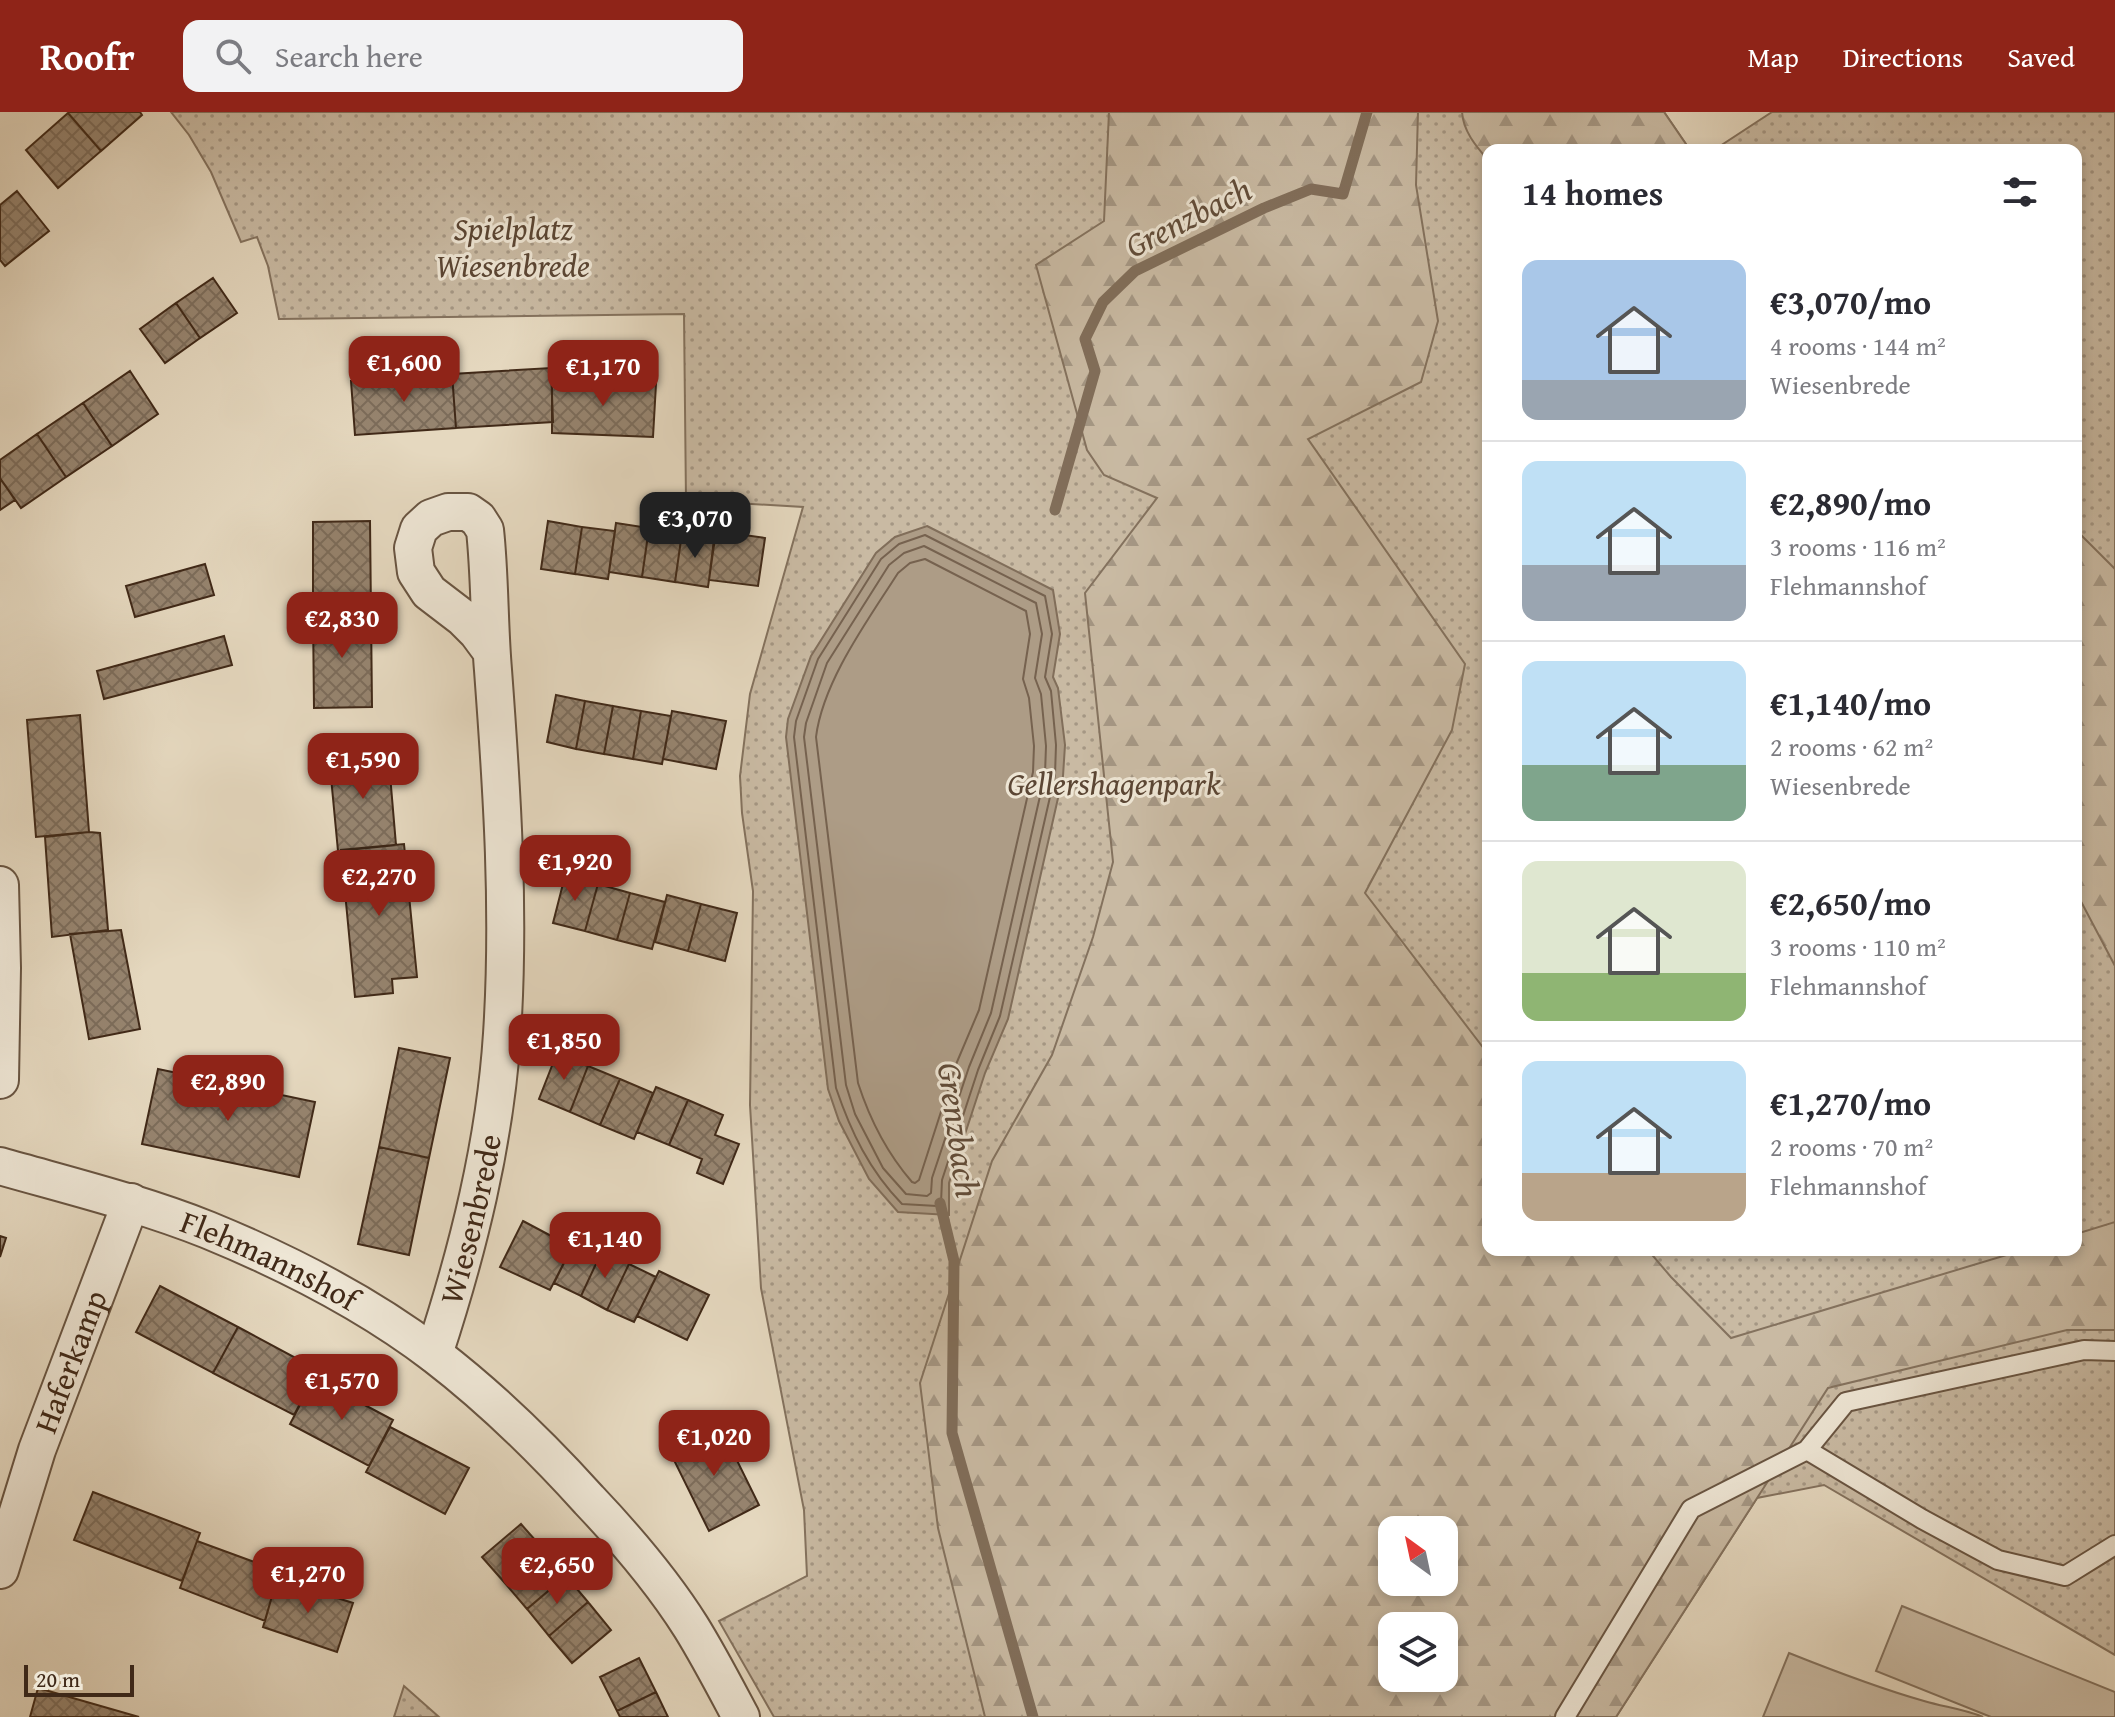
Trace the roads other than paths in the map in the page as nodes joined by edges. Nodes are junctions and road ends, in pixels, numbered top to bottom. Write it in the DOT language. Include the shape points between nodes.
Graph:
graph roads {
  1 [pos="491,651"];
  2 [pos="0,885"];
  3 [pos="0,1080"];
  4 [pos="0,1166"];
  5 [pos="131,1202"];
  6 [pos="2115,1351"];
  7 [pos="434,1354"];
  8 [pos="1807,1450"];
  9 [pos="2115,1545"];
  10 [pos="0,1570"];
  11 [pos="741,1717"];
  12 [pos="1565,1717"];
  1 -- 7 [label="street, Wiesenbrede" via="503,828 502,1037 469,1237"];
  2 -- 3 [label="street"];
  4 -- 5 [label="street, Flehmannshof"];
  5 -- 7 [label="street, Flehmannshof" via="277,1261 361,1305"];
  5 -- 10 [label="street, Haferkamp" via="37,1450"];
  6 -- 8 [label="lane" via="2084,1350 1846,1402"];
  7 -- 11 [label="street, Flehmannshof" via="535,1443 617,1530 690,1626"];
  8 -- 9 [label="lane" via="1998,1560 2065,1576"];
  8 -- 12 [label="lane" via="1691,1509"];
}
